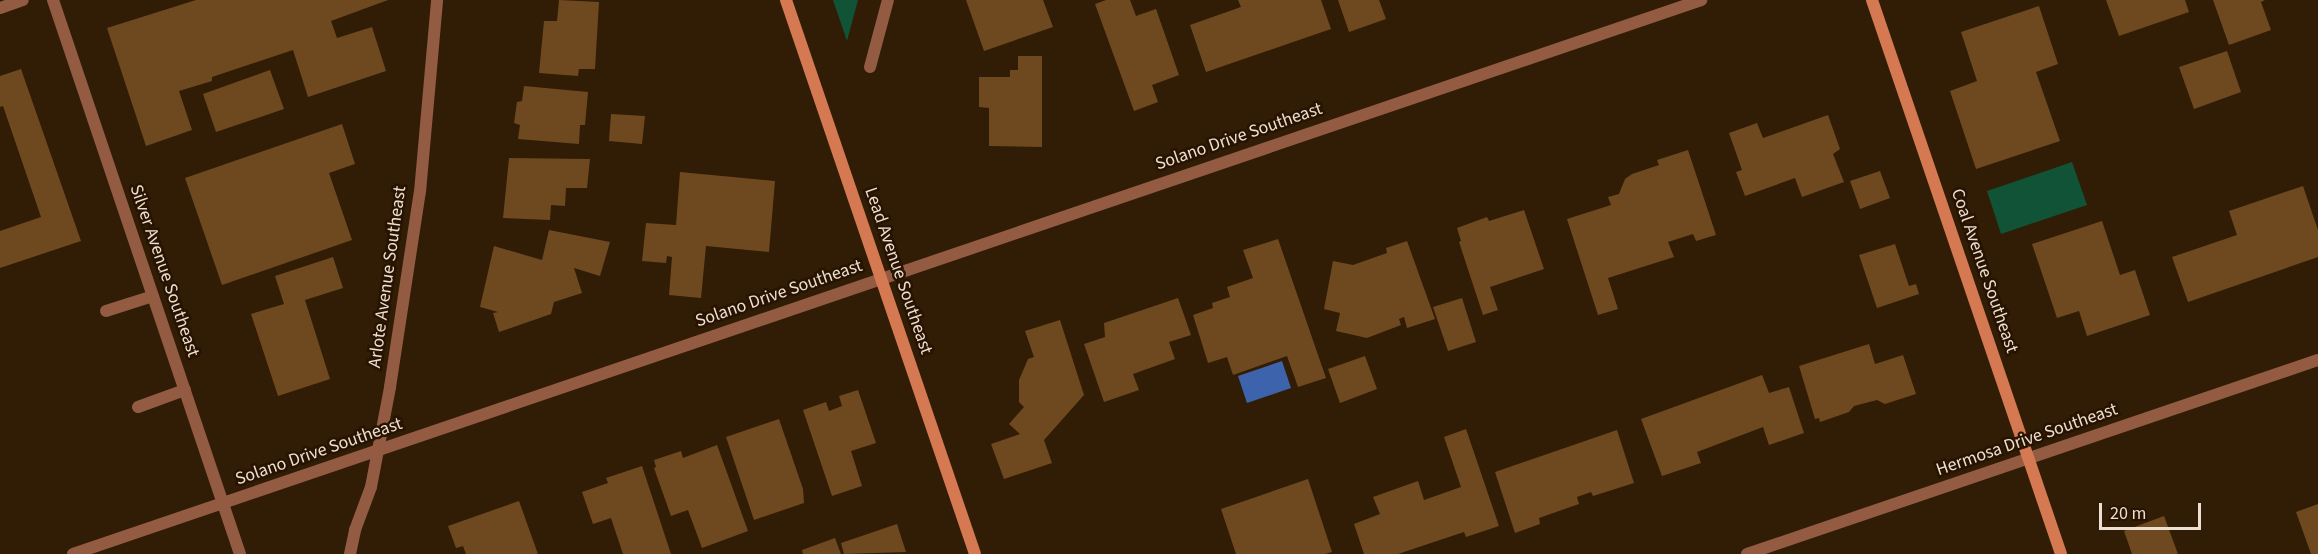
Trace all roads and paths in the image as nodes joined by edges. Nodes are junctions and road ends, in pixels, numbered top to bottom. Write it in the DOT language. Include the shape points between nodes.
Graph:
graph roads {
  1 [pos="23,0"];
  2 [pos="53,0"];
  3 [pos="437,0"];
  4 [pos="786,0"];
  5 [pos="888,0"];
  6 [pos="1701,0"];
  7 [pos="1872,0"];
  8 [pos="0,8"];
  9 [pos="870,67"];
  10 [pos="881,278"];
  11 [pos="153,296"];
  12 [pos="106,311"];
  13 [pos="2318,360"];
  14 [pos="185,390"];
  15 [pos="138,407"];
  16 [pos="378,452"];
  17 [pos="2030,459"];
  18 [pos="224,504"];
  19 [pos="73,554"];
  20 [pos="240,554"];
  21 [pos="350,554"];
  22 [pos="975,554"];
  23 [pos="1747,554"];
  24 [pos="2061,554"];
  1 -- 8 [label="street"];
  2 -- 11 [label="street, Silver Avenue Southeast"];
  3 -- 16 [label="street, Arlote Avenue Southeast" via="420,192"];
  4 -- 10 [label="main road, Lead Avenue Southeast"];
  5 -- 9 [label="street"];
  6 -- 10 [label="street, Solano Drive Southeast"];
  7 -- 17 [label="main road, Coal Avenue Southeast"];
  10 -- 16 [label="street, Solano Drive Southeast"];
  10 -- 22 [label="main road, Lead Avenue Southeast"];
  11 -- 12 [label="street"];
  11 -- 14 [label="street, Silver Avenue Southeast"];
  13 -- 17 [label="street, Hermosa Drive Southeast"];
  14 -- 15 [label="street"];
  14 -- 18 [label="street, Silver Avenue Southeast"];
  16 -- 18 [label="street, Solano Drive Southeast"];
  16 -- 21 [label="street, Arlote Avenue Southeast"];
  17 -- 23 [label="street, Hermosa Drive Southeast"];
  17 -- 24 [label="main road, Coal Avenue Southeast"];
  18 -- 19 [label="street, Solano Drive Southeast"];
  18 -- 20 [label="street, Silver Avenue Southeast"];
}
